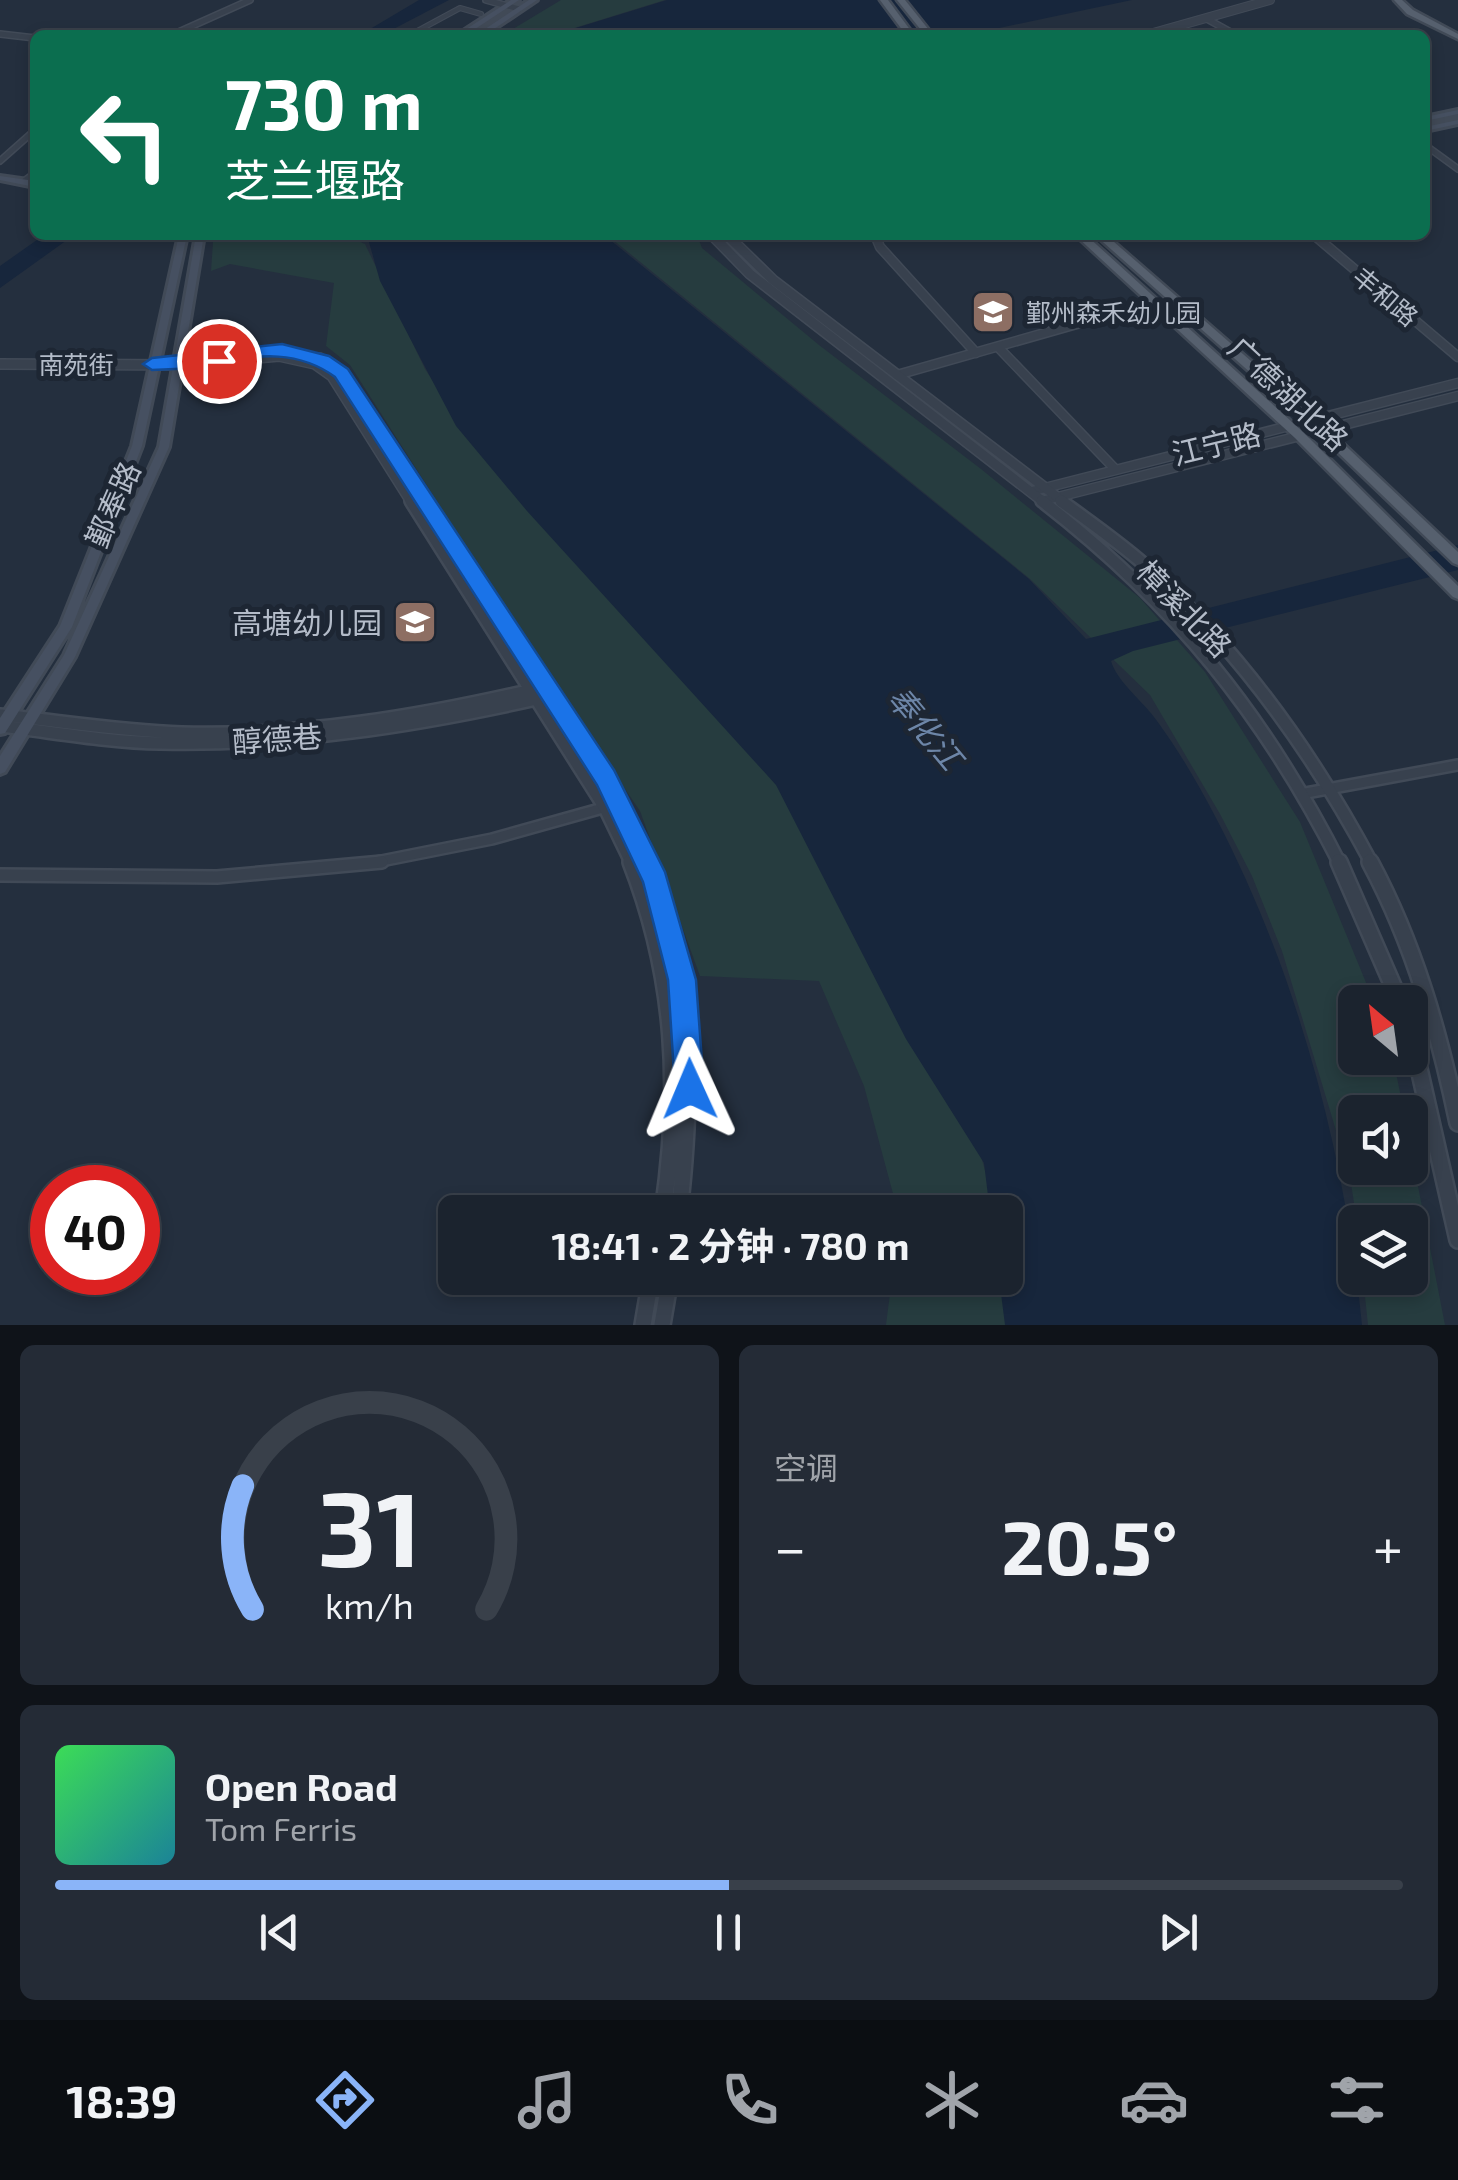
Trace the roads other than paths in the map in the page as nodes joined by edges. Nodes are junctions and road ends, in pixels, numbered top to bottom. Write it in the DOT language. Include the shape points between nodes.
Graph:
graph roads {
  1 [pos="250,0"];
  2 [pos="486,0"];
  3 [pos="534,0"];
  4 [pos="884,0"];
  5 [pos="902,0"];
  6 [pos="1270,0"];
  7 [pos="1398,0"];
  8 [pos="1407,0"];
  9 [pos="518,4"];
  10 [pos="506,6"];
  11 [pos="481,14"];
  12 [pos="1204,20"];
  13 [pos="183,30"];
  14 [pos="419,30"];
  15 [pos="469,30"];
  16 [pos="486,30"];
  17 [pos="906,30"];
  18 [pos="924,30"];
  19 [pos="1165,30"];
  20 [pos="1220,30"];
  21 [pos="1225,30"];
  22 [pos="0,34"];
  23 [pos="1458,34"];
  24 [pos="30,37"];
  25 [pos="1458,112"];
  26 [pos="1430,118"];
  27 [pos="1458,122"];
  28 [pos="1430,128"];
  29 [pos="30,134"];
  30 [pos="1430,152"];
  31 [pos="0,161"];
  32 [pos="1458,172"];
  33 [pos="30,177"];
  34 [pos="0,178"];
  35 [pos="24,181"];
  36 [pos="30,183"];
  37 [pos="183,240"];
  38 [pos="199,240"];
  39 [pos="717,240"];
  40 [pos="731,240"];
  41 [pos="877,240"];
  42 [pos="1086,240"];
  43 [pos="1106,240"];
  44 [pos="1320,240"];
  45 [pos="1154,302"];
  46 [pos="998,347"];
  47 [pos="976,353"];
  48 [pos="1458,356"];
  49 [pos="179,362"];
  50 [pos="0,364"];
  51 [pos="152,364"];
  52 [pos="897,375"];
  53 [pos="1458,382"];
  54 [pos="1458,396"];
  55 [pos="1309,418"];
  56 [pos="1288,424"];
  57 [pos="1320,429"];
  58 [pos="1298,435"];
  59 [pos="1115,469"];
  60 [pos="1045,493"];
  61 [pos="1458,560"];
  62 [pos="1458,594"];
  63 [pos="548,692"];
  64 [pos="534,695"];
  65 [pos="2,723"];
  66 [pos="27,723"];
  67 [pos="1458,765"];
  68 [pos="0,768"];
  69 [pos="1330,789"];
  70 [pos="1306,793"];
  71 [pos="621,803"];
  72 [pos="605,808"];
  73 [pos="0,875"];
  74 [pos="1393,985"];
  75 [pos="1420,1075"];
  76 [pos="1458,1123"];
  77 [pos="665,1195"];
  78 [pos="681,1195"];
  79 [pos="1458,1240"];
  80 [pos="649,1295"];
  81 [pos="667,1295"];
  82 [pos="643,1325"];
  83 [pos="662,1325"];
  1 -- 13 [label="street"];
  2 -- 10 [label="street"];
  3 -- 9 [label="main road"];
  4 -- 17 [label="main road"];
  5 -- 18 [label="main road"];
  6 -- 12 [label="street"];
  7 -- 23 [label="main road"];
  8 -- 23 [label="main road"];
  9 -- 10 [label="main road"];
  9 -- 16 [label="main road"];
  10 -- 15 [label="main road"];
  11 -- 14 [label="street" via="460,8"];
  12 -- 19 [label="street"];
  12 -- 20 [label="street"];
  12 -- 21 [label="street"];
  22 -- 24 [label="street"];
  25 -- 26 [label="main road"];
  27 -- 28 [label="main road"];
  29 -- 31 [label="street"];
  30 -- 32 [label="street"];
  33 -- 35 [label="street"];
  34 -- 35 [label="main road"];
  35 -- 36 [label="main road"];
  37 -- 51 [label="main road, 鄞奉路"];
  38 -- 49 [label="main road, 鄞奉路"];
  39 -- 60 [label="street, 樟溪北路" via="750,274"];
  40 -- 52 [label="street, 樟溪北路"];
  41 -- 47 [label="street"];
  42 -- 45 [label="main road, 广德湖北路"];
  43 -- 55 [label="main road, 广德湖北路"];
  44 -- 48 [label="street, 丰和路"];
  45 -- 46 [label="street"];
  45 -- 56 [label="main road, 广德湖北路"];
  46 -- 47 [label="street"];
  46 -- 59 [label="street"];
  47 -- 52 [label="street"];
  49 -- 51 [label="street, 南苑街"];
  49 -- 63 [label="street" via="282,350 323,360 342,374"];
  49 -- 64 [label="street" via="279,356 315,364 332,376"];
  49 -- 66 [label="main road, 鄞奉路" via="164,447 138,513 69,657"];
  50 -- 51 [label="street, 南苑街"];
  51 -- 65 [label="main road, 鄞奉路" via="138,446 66,628"];
  52 -- 60 [label="street, 樟溪北路"];
  53 -- 55 [label="street, 江宁路"];
  54 -- 57 [label="street, 江宁路"];
  55 -- 56 [label="street, 江宁路"];
  55 -- 57 [label="main road, 广德湖北路"];
  56 -- 58 [label="main road, 广德湖北路"];
  56 -- 59 [label="street, 江宁路"];
  57 -- 58 [label="street, 江宁路"];
  57 -- 61 [label="main road, 广德湖北路"];
  58 -- 60 [label="street, 江宁路"];
  58 -- 62 [label="main road, 广德湖北路"];
  59 -- 60 [label="street, 江宁路"];
  60 -- 69 [label="street, 樟溪北路" via="1144,564 1185,603 1275,710"];
  60 -- 70 [label="street, 樟溪北路" via="1200,644"];
  63 -- 64 [label="street, 醇德巷"];
  63 -- 71 [label="street"];
  64 -- 66 [label="street, 醇德巷" via="469,715 283,740 156,743"];
  64 -- 72 [label="street"];
  65 -- 66 [label="street, 醇德巷"];
  66 -- 68 [label="main road, 鄞奉路"];
  67 -- 69 [label="street"];
  69 -- 70 [label="street"];
  69 -- 76 [label="street, 樟溪北路" via="1427,995"];
  70 -- 74 [label="street, 樟溪北路"];
  71 -- 72 [label="street"];
  71 -- 78 [label="street" via="656,880 682,980 690,1089"];
  72 -- 73 [label="street" via="522,833 292,873"];
  72 -- 77 [label="street" via="650,905 671,1001 675,1062"];
  75 -- 79 [label="street"];
  80 -- 82 [label="street"];
  81 -- 83 [label="street"];
}
